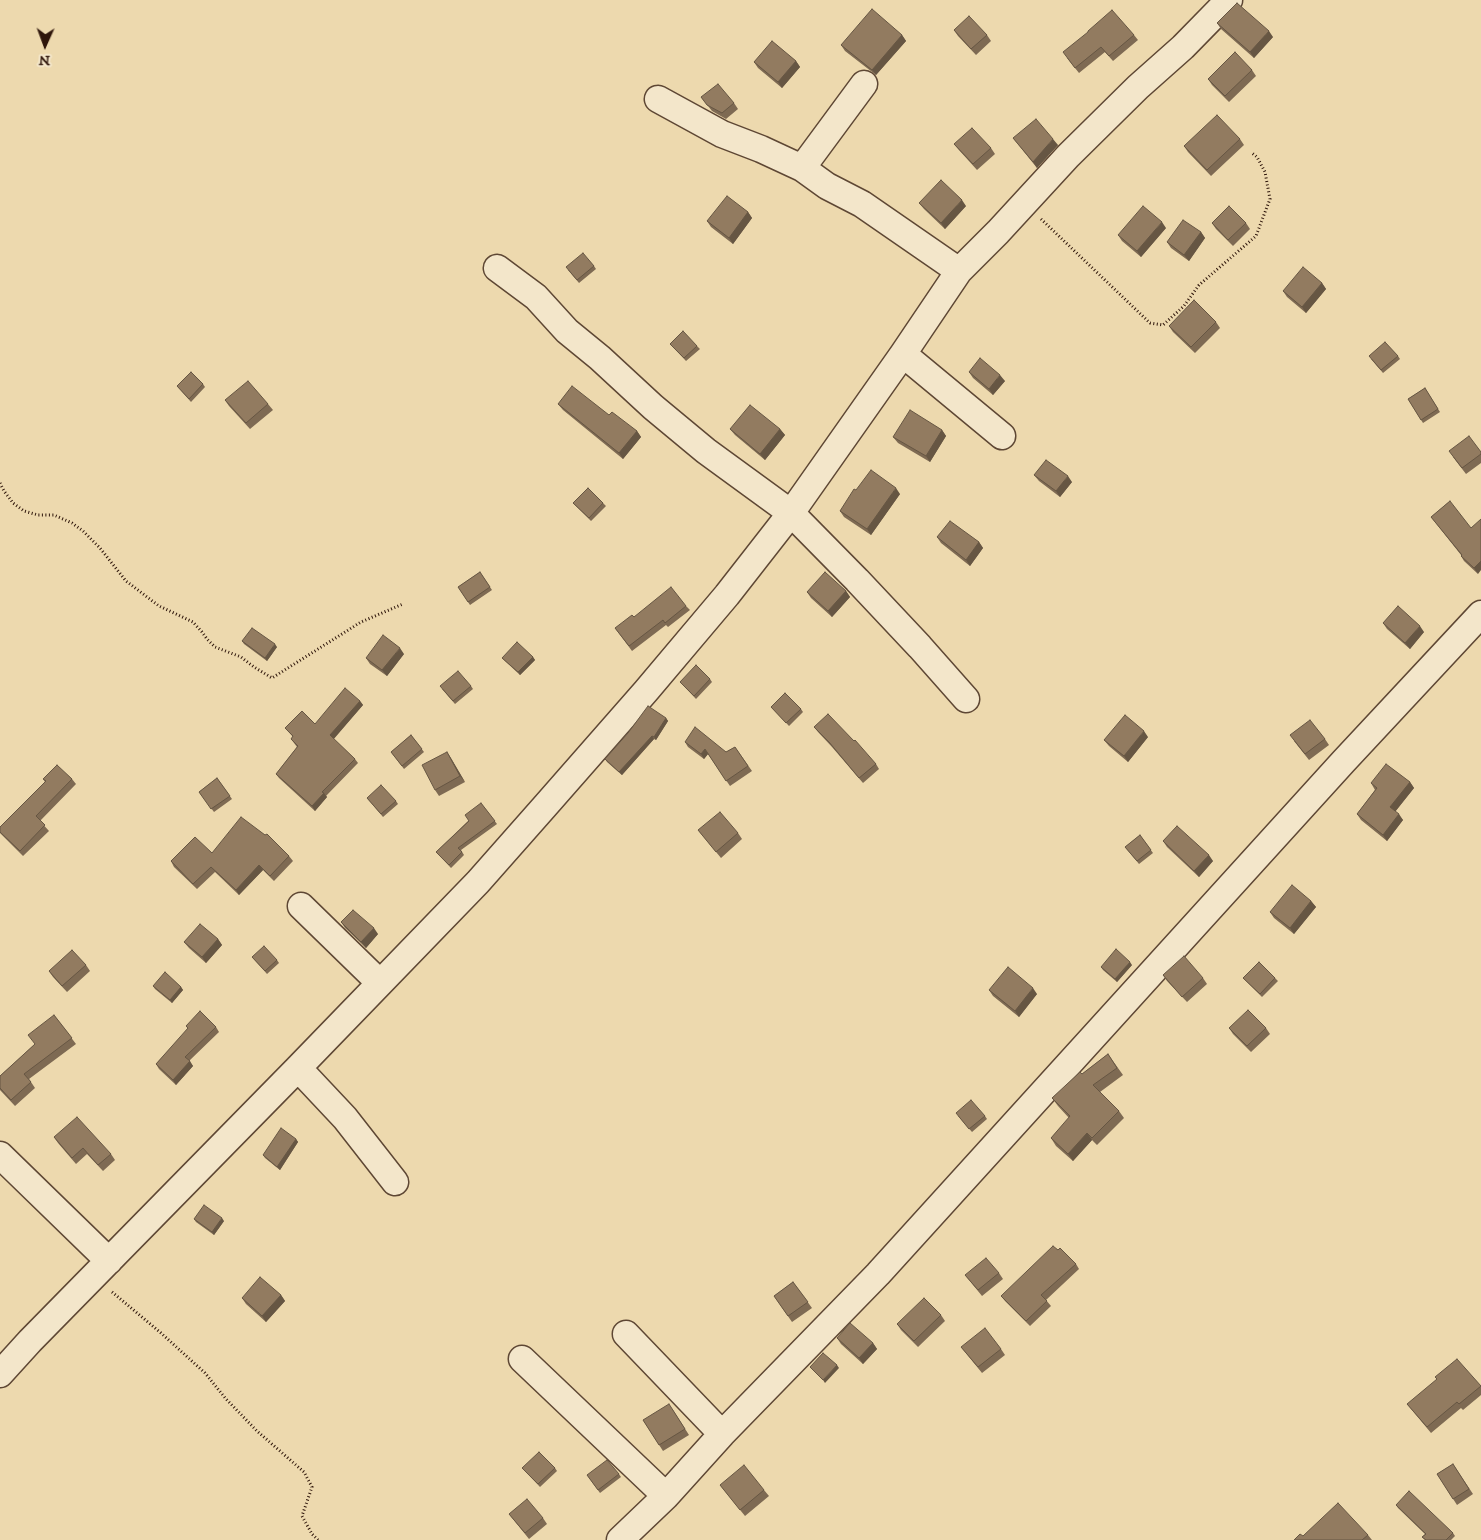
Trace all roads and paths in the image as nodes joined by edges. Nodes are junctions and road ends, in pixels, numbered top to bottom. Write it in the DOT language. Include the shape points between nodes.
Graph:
graph roads {
  1 [pos="1229,0"];
  2 [pos="864,84"];
  3 [pos="658,99"];
  4 [pos="1252,152"];
  5 [pos="802,168"];
  6 [pos="1022,205"];
  7 [pos="497,268"];
  8 [pos="959,271"];
  9 [pos="903,354"];
  10 [pos="1002,436"];
  11 [pos="0,483"];
  12 [pos="791,514"];
  13 [pos="403,604"];
  14 [pos="1481,614"];
  15 [pos="966,699"];
  16 [pos="301,906"];
  17 [pos="380,983"];
  18 [pos="298,1068"];
  19 [pos="0,1155"];
  20 [pos="395,1182"];
  21 [pos="102,1269"];
  22 [pos="626,1334"];
  23 [pos="522,1358"];
  24 [pos="0,1374"];
  25 [pos="722,1434"];
  26 [pos="666,1496"];
  27 [pos="318,1540"];
  28 [pos="620,1540"];
  1 -- 6 [label="street"];
  2 -- 5 [label="street"];
  3 -- 5 [label="street" via="722,134"];
  4 -- 6 [label="path" via="1265,172 1270,199 1256,236 1199,285 1184,306 1163,325 1150,323 1039,217"];
  5 -- 8 [label="street" via="827,186 862,204"];
  6 -- 8 [label="street"];
  7 -- 12 [label="street" via="536,296 568,331 653,407"];
  8 -- 9 [label="street"];
  9 -- 10 [label="street"];
  9 -- 12 [label="street"];
  11 -- 13 [label="path" via="13,503 24,511 54,515 84,531 126,580 159,606 193,622 215,647 241,656 272,678 362,622"];
  12 -- 15 [label="street" via="920,646"];
  12 -- 17 [label="street" via="702,625 565,784 478,882"];
  14 -- 25 [label="street" via="878,1274"];
  16 -- 17 [label="street"];
  17 -- 18 [label="street"];
  18 -- 20 [label="street" via="345,1118"];
  18 -- 21 [label="street"];
  19 -- 21 [label="street"];
  21 -- 24 [label="street"];
  21 -- 27 [label="path" via="161,1333 205,1373 226,1399 304,1472 312,1487 302,1516"];
  22 -- 25 [label="street"];
  23 -- 26 [label="street"];
  25 -- 26 [label="street"];
  26 -- 28 [label="street"];
}
